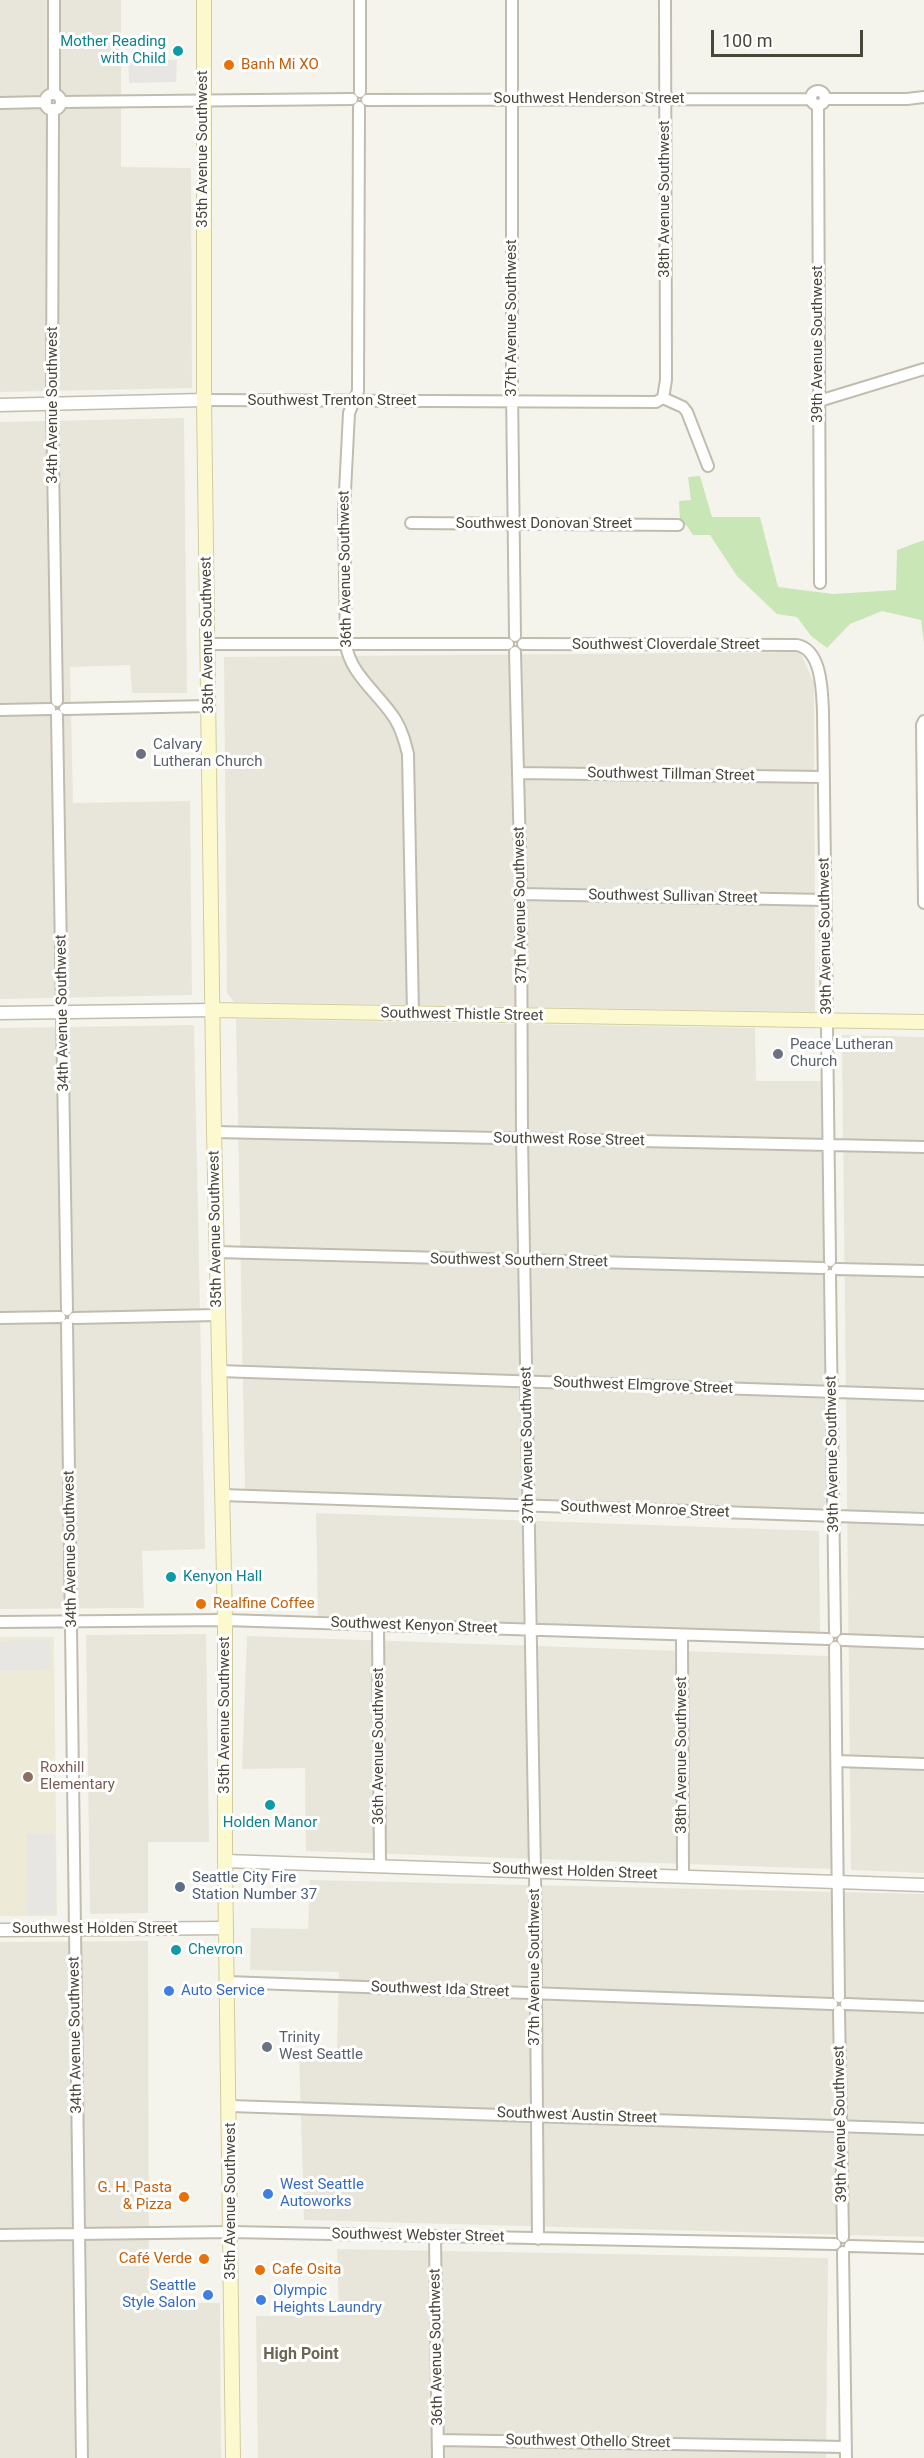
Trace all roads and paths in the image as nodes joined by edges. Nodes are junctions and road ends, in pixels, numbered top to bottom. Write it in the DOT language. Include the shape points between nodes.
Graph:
graph roads {
  1 [pos="54,0"];
  2 [pos="204,0"];
  3 [pos="360,0"];
  4 [pos="512,0"];
  5 [pos="665,0"];
  6 [pos="924,97"];
  7 [pos="359,99"];
  8 [pos="512,99"];
  9 [pos="665,99"];
  10 [pos="202,101"];
  11 [pos="818,101"];
  12 [pos="53,102"];
  13 [pos="0,103"];
  14 [pos="924,369"];
  15 [pos="663,398"];
  16 [pos="204,400"];
  17 [pos="355,400"];
  18 [pos="819,401"];
  19 [pos="512,402"];
  20 [pos="52,404"];
  21 [pos="0,405"];
  22 [pos="708,466"];
  23 [pos="411,523"];
  24 [pos="514,523"];
  25 [pos="678,525"];
  26 [pos="820,583"];
  27 [pos="208,644"];
  28 [pos="346,644"];
  29 [pos="515,644"];
  30 [pos="808,650"];
  31 [pos="208,706"];
  32 [pos="57,708"];
  33 [pos="0,710"];
  34 [pos="924,721"];
  35 [pos="519,773"];
  36 [pos="824,777"];
  37 [pos="521,894"];
  38 [pos="825,900"];
  39 [pos="924,903"];
  40 [pos="213,1010"];
  41 [pos="63,1012"];
  42 [pos="0,1013"];
  43 [pos="412,1014"];
  44 [pos="522,1017"];
  45 [pos="827,1022"];
  46 [pos="924,1022"];
  47 [pos="214,1132"];
  48 [pos="522,1139"];
  49 [pos="829,1145"];
  50 [pos="924,1147"];
  51 [pos="216,1252"];
  52 [pos="525,1262"];
  53 [pos="830,1268"];
  54 [pos="924,1271"];
  55 [pos="218,1315"];
  56 [pos="67,1317"];
  57 [pos="0,1318"];
  58 [pos="219,1371"];
  59 [pos="526,1382"];
  60 [pos="832,1392"];
  61 [pos="924,1395"];
  62 [pos="222,1496"];
  63 [pos="530,1506"];
  64 [pos="834,1517"];
  65 [pos="924,1519"];
  66 [pos="225,1620"];
  67 [pos="72,1621"];
  68 [pos="0,1622"];
  69 [pos="378,1626"];
  70 [pos="531,1630"];
  71 [pos="682,1635"];
  72 [pos="835,1639"];
  73 [pos="924,1643"];
  74 [pos="837,1761"];
  75 [pos="924,1764"];
  76 [pos="225,1861"];
  77 [pos="380,1866"];
  78 [pos="535,1871"];
  79 [pos="683,1875"];
  80 [pos="838,1882"];
  81 [pos="924,1885"];
  82 [pos="226,1928"];
  83 [pos="0,1930"];
  84 [pos="75,1930"];
  85 [pos="228,1982"];
  86 [pos="535,1994"];
  87 [pos="839,2004"];
  88 [pos="924,2007"];
  89 [pos="230,2106"];
  90 [pos="536,2115"];
  91 [pos="841,2125"];
  92 [pos="924,2129"];
  93 [pos="231,2232"];
  94 [pos="78,2233"];
  95 [pos="0,2235"];
  96 [pos="435,2237"];
  97 [pos="538,2239"];
  98 [pos="843,2245"];
  99 [pos="924,2248"];
  100 [pos="438,2440"];
  101 [pos="846,2452"];
  102 [pos="82,2458"];
  103 [pos="233,2458"];
  104 [pos="438,2458"];
  1 -- 12 [label="street, 34th Avenue Southwest"];
  2 -- 10 [label="main road, 35th Avenue Southwest"];
  3 -- 7 [label="street, 36th Avenue Southwest"];
  4 -- 8 [label="street, 37th Avenue Southwest"];
  5 -- 9 [label="street, 38th Avenue Southwest"];
  6 -- 11 [label="street, Southwest Henderson Street"];
  7 -- 8 [label="street, Southwest Henderson Street"];
  7 -- 10 [label="street, Southwest Henderson Street"];
  7 -- 17 [label="street, 36th Avenue Southwest"];
  8 -- 9 [label="street, Southwest Henderson Street"];
  8 -- 19 [label="street, 37th Avenue Southwest"];
  9 -- 11 [label="street, Southwest Henderson Street"];
  9 -- 15 [label="street, 38th Avenue Southwest"];
  10 -- 12 [label="street, Southwest Henderson Street"];
  10 -- 16 [label="main road, 35th Avenue Southwest"];
  11 -- 18 [label="street, 39th Avenue Southwest"];
  12 -- 13 [label="street, Southwest Henderson Street"];
  12 -- 20 [label="street, 34th Avenue Southwest"];
  14 -- 18 [label="street"];
  15 -- 19 [label="street, Southwest Trenton Street" via="656,402"];
  15 -- 22 [label="street" via="684,407"];
  16 -- 17 [label="street, Southwest Trenton Street"];
  16 -- 20 [label="street, Southwest Trenton Street"];
  16 -- 27 [label="main road, 35th Avenue Southwest"];
  17 -- 19 [label="street, Southwest Trenton Street"];
  17 -- 28 [label="street, 36th Avenue Southwest" via="349,413 344,511"];
  18 -- 26 [label="street, 39th Avenue Southwest"];
  19 -- 24 [label="street, 37th Avenue Southwest"];
  20 -- 21 [label="street, Southwest Trenton Street"];
  20 -- 32 [label="street, 34th Avenue Southwest"];
  23 -- 24 [label="street, Southwest Donovan Street"];
  24 -- 25 [label="street, Southwest Donovan Street"];
  24 -- 29 [label="street, 37th Avenue Southwest"];
  27 -- 28 [label="street, Southwest Cloverdale Street"];
  27 -- 31 [label="main road, 35th Avenue Southwest"];
  28 -- 29 [label="street, Southwest Cloverdale Street"];
  28 -- 43 [label="street, 36th Avenue Southwest" via="349,658 395,719 408,754"];
  29 -- 30 [label="street, Southwest Cloverdale Street" via="797,645"];
  29 -- 35 [label="street, 37th Avenue Southwest"];
  30 -- 36 [label="street, 39th Avenue Southwest" via="822,689"];
  31 -- 32 [label="street"];
  31 -- 40 [label="main road, 35th Avenue Southwest"];
  32 -- 33 [label="street"];
  32 -- 41 [label="street, 34th Avenue Southwest"];
  34 -- 39 [label="street"];
  35 -- 36 [label="street, Southwest Tillman Street"];
  35 -- 37 [label="street, 37th Avenue Southwest"];
  36 -- 38 [label="street, 39th Avenue Southwest"];
  37 -- 38 [label="street, Southwest Sullivan Street"];
  37 -- 44 [label="street, 37th Avenue Southwest"];
  38 -- 45 [label="street, 39th Avenue Southwest"];
  40 -- 41 [label="street, Southwest Thistle Street"];
  40 -- 43 [label="main road, Southwest Thistle Street"];
  40 -- 47 [label="main road, 35th Avenue Southwest"];
  41 -- 42 [label="street, Southwest Thistle Street"];
  41 -- 56 [label="street, 34th Avenue Southwest"];
  43 -- 44 [label="main road, Southwest Thistle Street"];
  44 -- 45 [label="main road, Southwest Thistle Street"];
  44 -- 48 [label="street, 37th Avenue Southwest"];
  45 -- 46 [label="main road, Southwest Thistle Street"];
  45 -- 49 [label="street, 39th Avenue Southwest"];
  47 -- 48 [label="street, Southwest Rose Street"];
  47 -- 51 [label="main road, 35th Avenue Southwest"];
  48 -- 49 [label="street, Southwest Rose Street"];
  48 -- 52 [label="street, 37th Avenue Southwest"];
  49 -- 50 [label="street, Southwest Rose Street"];
  49 -- 53 [label="street, 39th Avenue Southwest"];
  51 -- 52 [label="street, Southwest Southern Street"];
  51 -- 55 [label="main road, 35th Avenue Southwest"];
  52 -- 53 [label="street, Southwest Southern Street"];
  52 -- 59 [label="street, 37th Avenue Southwest"];
  53 -- 54 [label="street, Southwest Southern Street"];
  53 -- 60 [label="street, 39th Avenue Southwest"];
  55 -- 56 [label="street"];
  55 -- 58 [label="main road, 35th Avenue Southwest"];
  56 -- 57 [label="street"];
  56 -- 67 [label="street, 34th Avenue Southwest"];
  58 -- 59 [label="street, Southwest Elmgrove Street"];
  58 -- 62 [label="main road, 35th Avenue Southwest"];
  59 -- 60 [label="street, Southwest Elmgrove Street"];
  59 -- 63 [label="street, 37th Avenue Southwest"];
  60 -- 61 [label="street, Southwest Elmgrove Street"];
  60 -- 64 [label="street, 39th Avenue Southwest"];
  62 -- 63 [label="street, Southwest Monroe Street"];
  62 -- 66 [label="main road, 35th Avenue Southwest"];
  63 -- 64 [label="street, Southwest Monroe Street"];
  63 -- 70 [label="street, 37th Avenue Southwest"];
  64 -- 65 [label="street, Southwest Monroe Street"];
  64 -- 72 [label="street, 39th Avenue Southwest"];
  66 -- 67 [label="street, Southwest Kenyon Street"];
  66 -- 69 [label="street, Southwest Kenyon Street"];
  66 -- 76 [label="main road, 35th Avenue Southwest"];
  67 -- 68 [label="street, Southwest Kenyon Street"];
  67 -- 84 [label="street, 34th Avenue Southwest"];
  69 -- 70 [label="street, Southwest Kenyon Street"];
  69 -- 77 [label="street, 36th Avenue Southwest"];
  70 -- 71 [label="street, Southwest Kenyon Street"];
  70 -- 78 [label="street, 37th Avenue Southwest"];
  71 -- 72 [label="street, Southwest Kenyon Street"];
  71 -- 79 [label="street, 38th Avenue Southwest"];
  72 -- 73 [label="street, Southwest Kenyon Street"];
  72 -- 74 [label="street, 39th Avenue Southwest"];
  74 -- 75 [label="street"];
  74 -- 80 [label="street, 39th Avenue Southwest"];
  76 -- 77 [label="street, Southwest Holden Street"];
  76 -- 82 [label="main road, 35th Avenue Southwest"];
  77 -- 78 [label="street, Southwest Holden Street"];
  78 -- 79 [label="street, Southwest Holden Street"];
  78 -- 86 [label="street, 37th Avenue Southwest"];
  79 -- 80 [label="street, Southwest Holden Street"];
  80 -- 81 [label="street, Southwest Holden Street"];
  80 -- 87 [label="street, 39th Avenue Southwest"];
  82 -- 84 [label="street, Southwest Holden Street"];
  82 -- 85 [label="main road, 35th Avenue Southwest"];
  83 -- 84 [label="street, Southwest Holden Street"];
  84 -- 94 [label="street, 34th Avenue Southwest"];
  85 -- 86 [label="street, Southwest Ida Street"];
  85 -- 89 [label="main road, 35th Avenue Southwest"];
  86 -- 87 [label="street, Southwest Ida Street"];
  86 -- 90 [label="street, 37th Avenue Southwest"];
  87 -- 88 [label="street, Southwest Ida Street"];
  87 -- 91 [label="street, 39th Avenue Southwest"];
  89 -- 90 [label="street, Southwest Austin Street"];
  89 -- 93 [label="main road, 35th Avenue Southwest"];
  90 -- 91 [label="street, Southwest Austin Street"];
  90 -- 97 [label="street, 37th Avenue Southwest"];
  91 -- 92 [label="street, Southwest Austin Street"];
  91 -- 98 [label="street, 39th Avenue Southwest"];
  93 -- 94 [label="street, Southwest Webster Street"];
  93 -- 96 [label="street, Southwest Webster Street"];
  93 -- 103 [label="main road, 35th Avenue Southwest"];
  94 -- 95 [label="street, Southwest Webster Street"];
  94 -- 102 [label="street, 34th Avenue Southwest"];
  96 -- 97 [label="street, Southwest Webster Street"];
  96 -- 100 [label="street, 36th Avenue Southwest"];
  97 -- 98 [label="street, Southwest Webster Street"];
  98 -- 99 [label="street, Southwest Webster Street"];
  98 -- 101 [label="street, 39th Avenue Southwest"];
  100 -- 101 [label="street, Southwest Othello Street"];
  100 -- 104 [label="street, 36th Avenue Southwest"];
}
